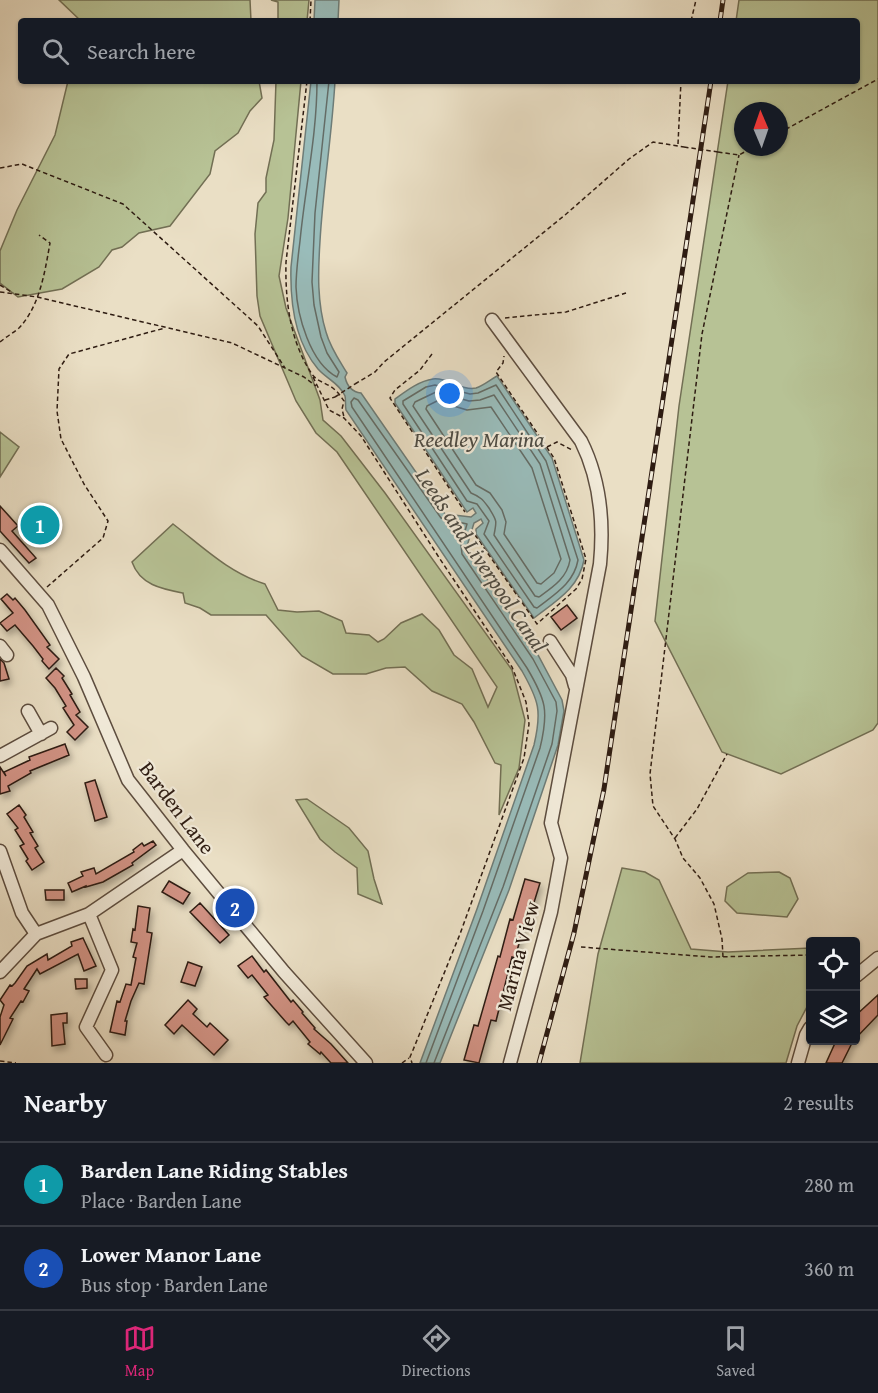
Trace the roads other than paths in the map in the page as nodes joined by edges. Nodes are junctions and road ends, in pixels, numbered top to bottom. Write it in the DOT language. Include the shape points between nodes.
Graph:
graph roads {
  1 [pos="497,319"];
  2 [pos="0,550"];
  3 [pos="550,641"];
  4 [pos="575,687"];
  5 [pos="28,711"];
  6 [pos="0,756"];
  7 [pos="183,850"];
  8 [pos="0,851"];
  9 [pos="89,914"];
  10 [pos="36,934"];
  11 [pos="878,958"];
  12 [pos="0,972"];
  13 [pos="860,972"];
  14 [pos="806,1035"];
  15 [pos="106,1055"];
  16 [pos="366,1063"];
  17 [pos="510,1063"];
  18 [pos="798,1063"];
  1 -- 4 [label="street" via="580,441 598,494 603,535 600,564"];
  2 -- 7 [label="street, Barden Lane" via="48,605 128,780"];
  3 -- 4 [label="street" via="572,675"];
  4 -- 17 [label="street, Marina View" via="551,823 561,858 551,912"];
  5 -- 6 [label="street" via="46,731"];
  7 -- 9 [label="street"];
  7 -- 16 [label="street, Barden Lane"];
  8 -- 10 [label="street" via="22,913"];
  9 -- 10 [label="street"];
  9 -- 15 [label="street" via="112,970 86,1027"];
  10 -- 12 [label="street"];
  11 -- 13 [label="street"];
  14 -- 18 [label="street"];
}
